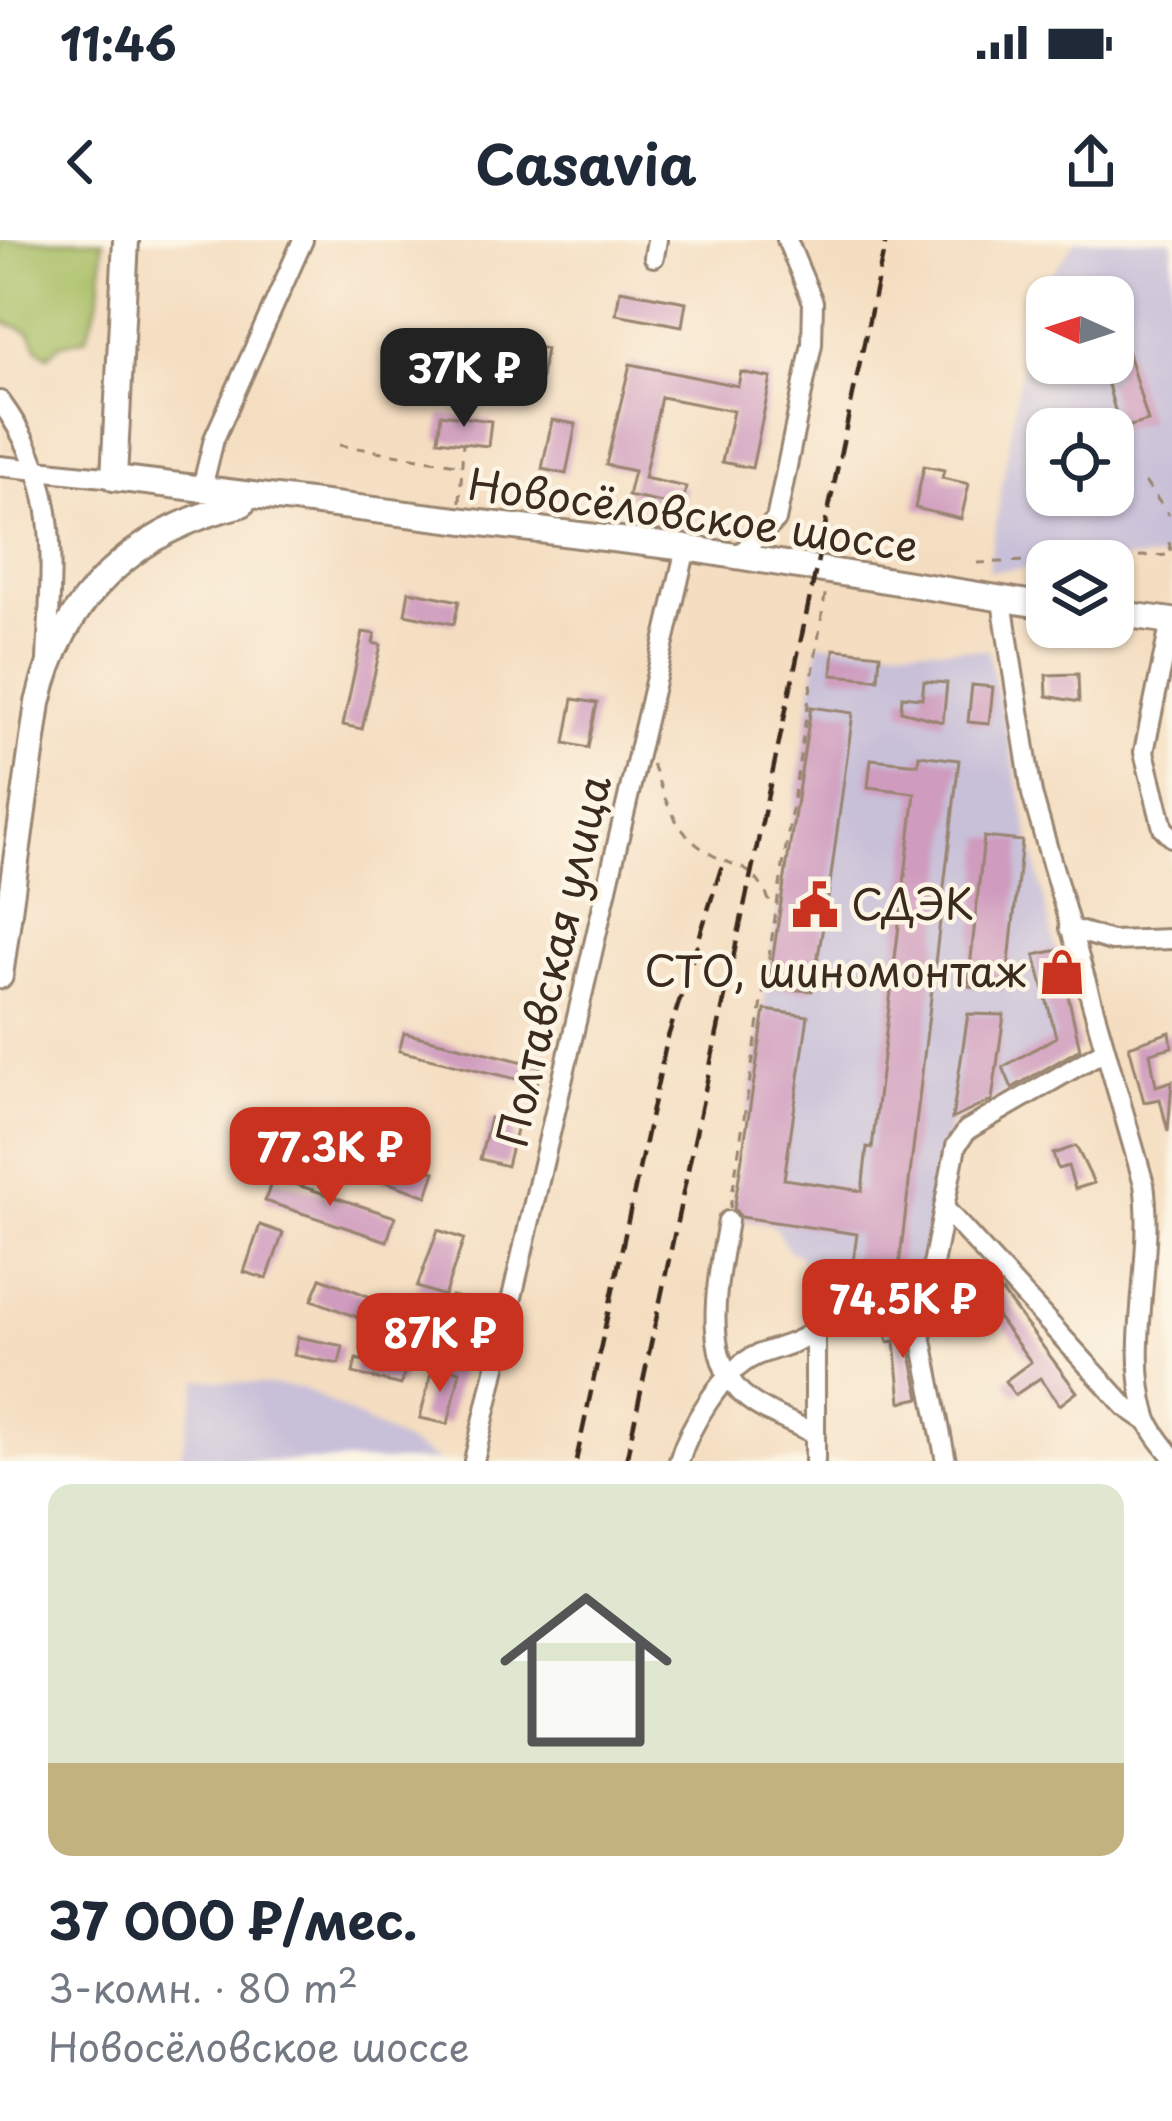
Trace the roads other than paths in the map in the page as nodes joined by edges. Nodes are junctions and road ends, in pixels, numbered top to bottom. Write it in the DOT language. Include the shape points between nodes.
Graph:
graph roads {
  1 [pos="126,240"];
  2 [pos="302,240"];
  3 [pos="788,240"];
  4 [pos="0,400"];
  5 [pos="2,470"];
  6 [pos="42,471"];
  7 [pos="114,478"];
  8 [pos="201,492"];
  9 [pos="262,499"];
  10 [pos="686,548"];
  11 [pos="738,556"];
  12 [pos="1002,601"];
  13 [pos="1026,604"];
  14 [pos="1134,616"];
  15 [pos="1172,621"];
  16 [pos="47,660"];
  17 [pos="10,822"];
  18 [pos="1172,837"];
  19 [pos="1069,928"];
  20 [pos="1172,939"];
  21 [pos="1112,940"];
  22 [pos="1078,964"];
  23 [pos="0,976"];
  24 [pos="1105,1050"];
  25 [pos="946,1210"];
  26 [pos="728,1222"];
  27 [pos="913,1295"];
  28 [pos="814,1329"];
  29 [pos="1141,1365"];
  30 [pos="729,1377"];
  31 [pos="1108,1384"];
  32 [pos="1148,1422"];
  33 [pos="815,1434"];
  34 [pos="1172,1456"];
  35 [pos="474,1461"];
  36 [pos="679,1461"];
  37 [pos="815,1461"];
  38 [pos="946,1461"];
  1 -- 7 [label="main road"];
  2 -- 8 [label="street" via="214,439"];
  3 -- 11 [label="street" via="813,302 812,344 776,520"];
  4 -- 6 [label="street"];
  5 -- 6 [label="street"];
  6 -- 7 [label="street"];
  6 -- 16 [label="street" via="52,544"];
  7 -- 8 [label="main road, Новосёловское шоссе"];
  8 -- 9 [label="main road, Новосёловское шоссе"];
  9 -- 10 [label="main road, Новосёловское шоссе"];
  9 -- 16 [label="main road" via="188,518 134,549 69,617"];
  10 -- 11 [label="main road, Новосёловское шоссе"];
  10 -- 35 [label="street, Полтавская улица"];
  11 -- 12 [label="main road, Новосёловское шоссе"];
  12 -- 13 [label="main road, Новосёловское шоссе"];
  12 -- 19 [label="street" via="1033,794"];
  14 -- 15 [label="main road"];
  15 -- 18 [label="street" via="1144,752"];
  16 -- 17 [label="main road"];
  17 -- 23 [label="main road"];
  19 -- 21 [label="street"];
  19 -- 22 [label="street"];
  20 -- 21 [label="street"];
  21 -- 22 [label="street"];
  22 -- 24 [label="street"];
  24 -- 25 [label="street" via="967,1130 956,1147"];
  24 -- 29 [label="street" via="1149,1221"];
  25 -- 27 [label="street" via="930,1280"];
  25 -- 31 [label="street"];
  26 -- 30 [label="street" via="713,1324"];
  27 -- 28 [label="street" via="826,1311"];
  27 -- 38 [label="street"];
  28 -- 30 [label="street"];
  28 -- 33 [label="street"];
  29 -- 31 [label="street"];
  29 -- 32 [label="street"];
  30 -- 33 [label="street" via="747,1398"];
  30 -- 36 [label="street"];
  31 -- 32 [label="street"];
  32 -- 34 [label="street"];
  33 -- 37 [label="street"];
}
